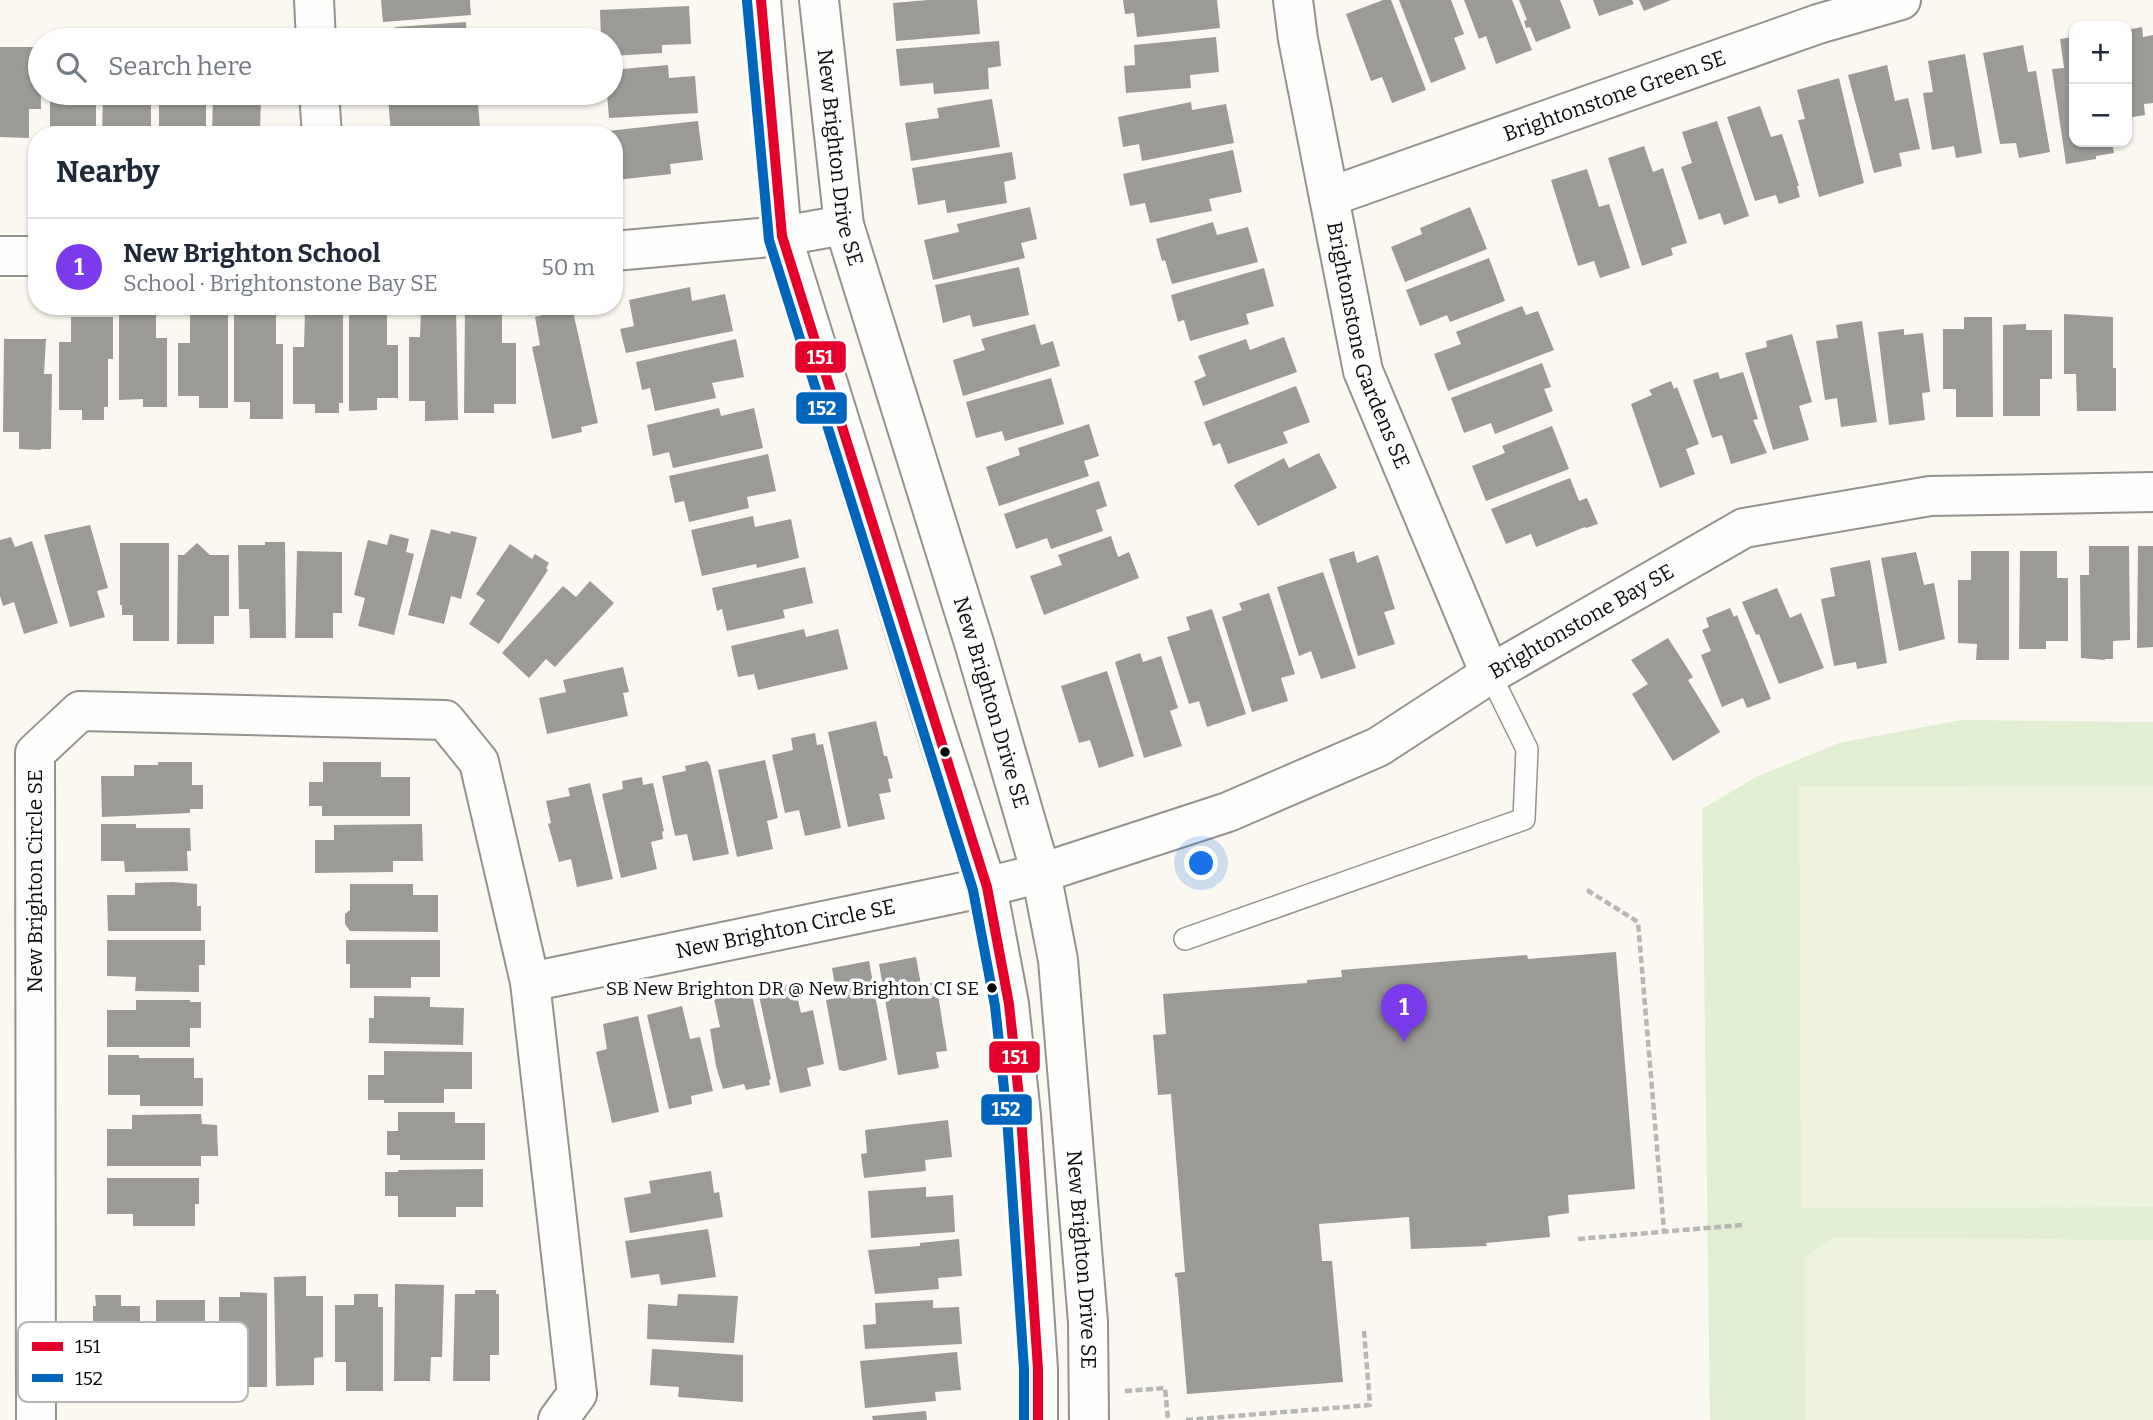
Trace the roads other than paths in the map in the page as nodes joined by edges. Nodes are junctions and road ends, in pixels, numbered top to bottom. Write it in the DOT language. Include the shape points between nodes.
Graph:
graph roads {
  1 [pos="314,0"];
  2 [pos="761,0"];
  3 [pos="819,0"];
  4 [pos="1293,0"];
  5 [pos="1901,0"];
  6 [pos="315,28"];
  7 [pos="321,105"];
  8 [pos="322,126"];
  9 [pos="1329,197"];
  10 [pos="844,225"];
  11 [pos="782,236"];
  12 [pos="623,250"];
  13 [pos="0,256"];
  14 [pos="28,256"];
  15 [pos="2153,492"];
  16 [pos="1490,674"];
  17 [pos="1041,873"];
  18 [pos="987,887"];
  19 [pos="1185,939"];
  20 [pos="530,982"];
  21 [pos="36,1322"];
  22 [pos="36,1402"];
  23 [pos="36,1420"];
  24 [pos="558,1420"];
  25 [pos="1038,1420"];
  26 [pos="1089,1420"];
  1 -- 6 [label="street"];
  2 -- 11 [label="street"];
  3 -- 10 [label="street, New Brighton Drive SE"];
  4 -- 9 [label="street, Brightonstone Gardens SE"];
  5 -- 9 [label="street, Brightonstone Green SE" via="1818,24"];
  7 -- 8 [label="street"];
  9 -- 16 [label="street, Brightonstone Gardens SE" via="1363,371"];
  10 -- 11 [label="street"];
  10 -- 17 [label="street, New Brighton Drive SE"];
  11 -- 12 [label="street"];
  11 -- 18 [label="street"];
  13 -- 14 [label="street"];
  15 -- 16 [label="street, Brightonstone Bay SE" via="1930,496 1744,528"];
  16 -- 17 [label="street, Brightonstone Bay SE" via="1377,747 1228,812"];
  16 -- 19 [label="lane" via="1527,749 1524,820"];
  17 -- 18 [label="street, New Brighton Circle SE"];
  17 -- 26 [label="street, New Brighton Drive SE" via="1059,973 1088,1322"];
  18 -- 20 [label="street, New Brighton Circle SE"];
  18 -- 25 [label="street" via="1009,1004 1021,1115"];
  20 -- 21 [label="street, New Brighton Circle SE" via="479,762 445,720 80,711 35,754"];
  20 -- 24 [label="street, New Brighton Circle SE" via="577,1394"];
  22 -- 23 [label="street, New Brighton Circle SE"];
}
